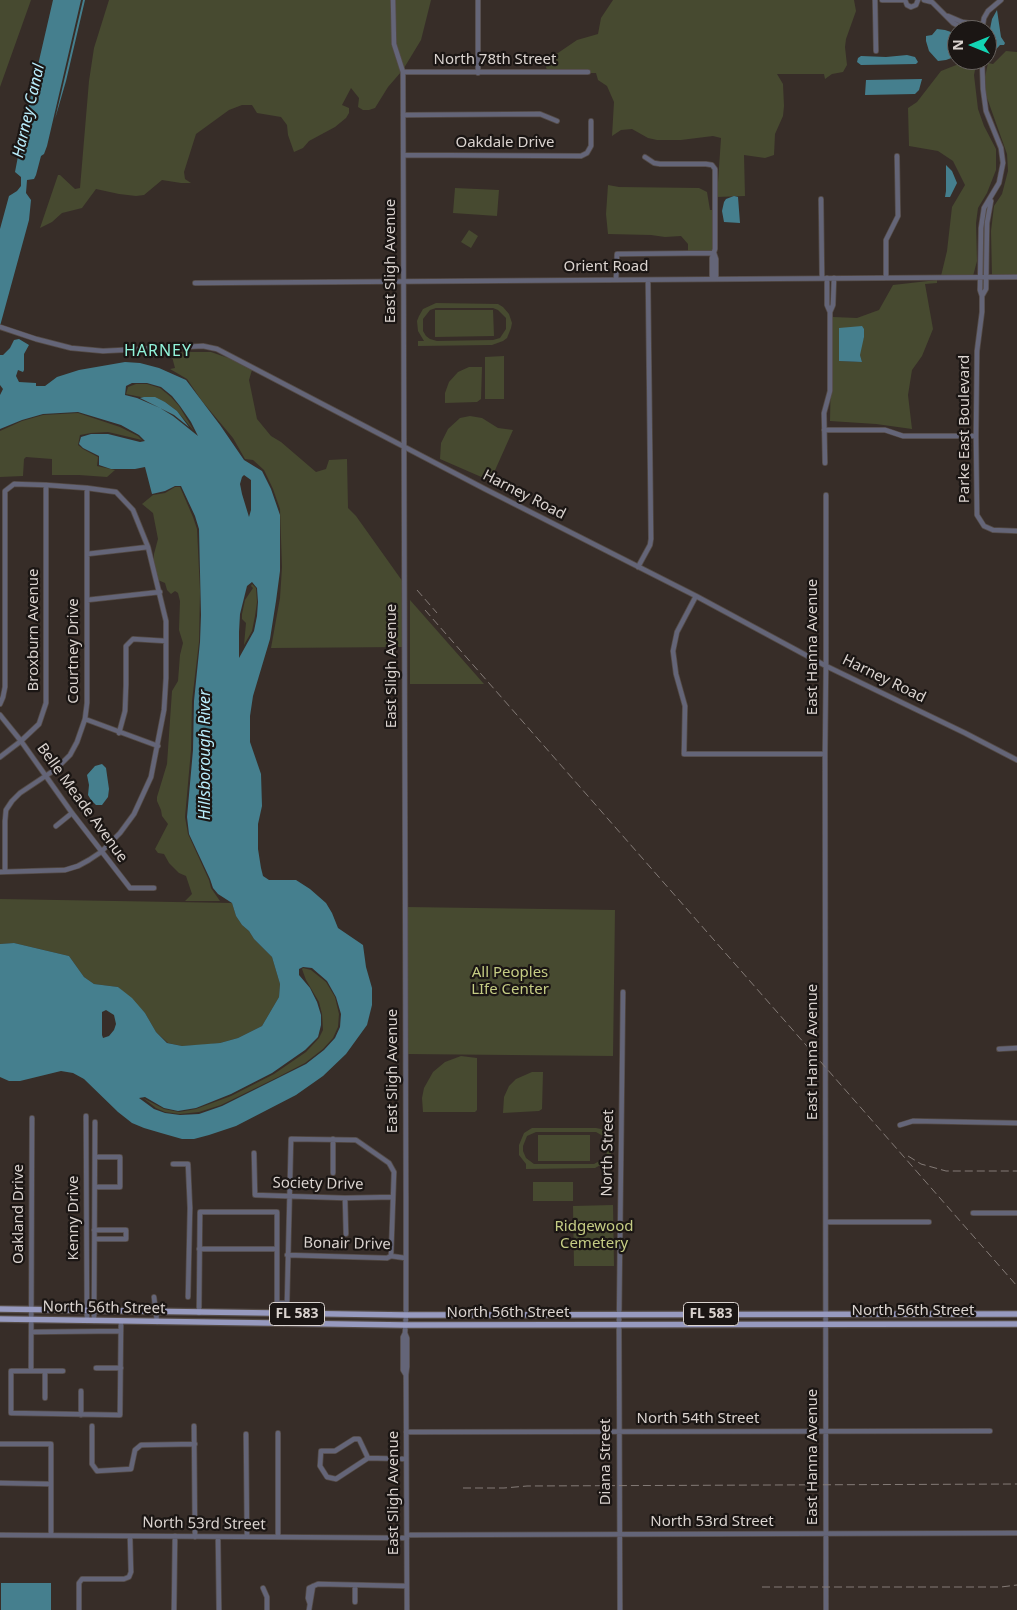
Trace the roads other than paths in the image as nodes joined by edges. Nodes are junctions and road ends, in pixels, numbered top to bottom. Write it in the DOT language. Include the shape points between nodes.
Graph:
graph roads {
  1 [pos="393,0"];
  2 [pos="478,0"];
  3 [pos="876,0"];
  4 [pos="882,0"];
  5 [pos="905,0"];
  6 [pos="919,0"];
  7 [pos="924,0"];
  8 [pos="1001,0"];
  9 [pos="944,13"];
  10 [pos="950,20"];
  11 [pos="958,20"];
  12 [pos="984,20"];
  13 [pos="876,51"];
  14 [pos="982,70"];
  15 [pos="403,72"];
  16 [pos="588,72"];
  17 [pos="478,73"];
  18 [pos="403,115"];
  19 [pos="591,121"];
  20 [pos="557,122"];
  21 [pos="404,155"];
  22 [pos="897,156"];
  23 [pos="645,158"];
  24 [pos="992,197"];
  25 [pos="821,199"];
  26 [pos="714,253"];
  27 [pos="1017,277"];
  28 [pos="825,278"];
  29 [pos="834,278"];
  30 [pos="886,278"];
  31 [pos="980,278"];
  32 [pos="986,278"];
  33 [pos="714,279"];
  34 [pos="616,280"];
  35 [pos="648,280"];
  36 [pos="404,281"];
  37 [pos="195,283"];
  38 [pos="982,296"];
  39 [pos="830,312"];
  40 [pos="2,328"];
  41 [pos="824,430"];
  42 [pos="976,436"];
  43 [pos="404,447"];
  44 [pos="825,463"];
  45 [pos="46,485"];
  46 [pos="86,488"];
  47 [pos="826,495"];
  48 [pos="2,527"];
  49 [pos="1017,531"];
  50 [pos="148,547"];
  51 [pos="87,554"];
  52 [pos="638,567"];
  53 [pos="160,592"];
  54 [pos="696,596"];
  55 [pos="87,600"];
  56 [pos="166,641"];
  57 [pos="826,666"];
  58 [pos="0,704"];
  59 [pos="0,715"];
  60 [pos="85,719"];
  61 [pos="119,733"];
  62 [pos="22,741"];
  63 [pos="158,746"];
  64 [pos="824,754"];
  65 [pos="0,757"];
  66 [pos="1017,760"];
  67 [pos="46,775"];
  68 [pos="72,813"];
  69 [pos="56,826"];
  70 [pos="101,852"];
  71 [pos="3,872"];
  72 [pos="154,888"];
  73 [pos="622,992"];
  74 [pos="1017,1048"];
  75 [pos="999,1049"];
  76 [pos="86,1116"];
  77 [pos="32,1118"];
  78 [pos="95,1122"];
  79 [pos="1017,1122"];
  80 [pos="900,1125"];
  81 [pos="333,1139"];
  82 [pos="254,1154"];
  83 [pos="95,1157"];
  84 [pos="173,1164"];
  85 [pos="333,1172"];
  86 [pos="95,1187"];
  87 [pos="290,1197"];
  88 [pos="393,1197"];
  89 [pos="345,1198"];
  90 [pos="973,1213"];
  91 [pos="1017,1213"];
  92 [pos="826,1222"];
  93 [pos="929,1222"];
  94 [pos="94,1230"];
  95 [pos="346,1234"];
  96 [pos="94,1238"];
  97 [pos="200,1249"];
  98 [pos="277,1249"];
  99 [pos="287,1255"];
  100 [pos="391,1256"];
  101 [pos="405,1258"];
  102 [pos="154,1297"];
  103 [pos="188,1297"];
  104 [pos="287,1303"];
  105 [pos="0,1309"];
  106 [pos="32,1310"];
  107 [pos="90,1311"];
  108 [pos="156,1312"];
  109 [pos="199,1313"];
  110 [pos="286,1314"];
  111 [pos="619,1314"];
  112 [pos="747,1314"];
  113 [pos="825,1314"];
  114 [pos="928,1314"];
  115 [pos="1017,1314"];
  116 [pos="406,1315"];
  117 [pos="521,1315"];
  118 [pos="0,1319"];
  119 [pos="32,1320"];
  120 [pos="90,1321"];
  121 [pos="121,1321"];
  122 [pos="157,1322"];
  123 [pos="284,1324"];
  124 [pos="747,1324"];
  125 [pos="825,1324"];
  126 [pos="928,1324"];
  127 [pos="1017,1324"];
  128 [pos="405,1325"];
  129 [pos="521,1325"];
  130 [pos="619,1325"];
  131 [pos="121,1331"];
  132 [pos="32,1332"];
  133 [pos="96,1368"];
  134 [pos="121,1368"];
  135 [pos="31,1371"];
  136 [pos="45,1371"];
  137 [pos="63,1371"];
  138 [pos="81,1391"];
  139 [pos="45,1398"];
  140 [pos="81,1415"];
  141 [pos="92,1426"];
  142 [pos="194,1426"];
  143 [pos="619,1431"];
  144 [pos="825,1431"];
  145 [pos="406,1432"];
  146 [pos="990,1432"];
  147 [pos="278,1433"];
  148 [pos="246,1434"];
  149 [pos="0,1444"];
  150 [pos="195,1444"];
  151 [pos="368,1458"];
  152 [pos="406,1459"];
  153 [pos="0,1483"];
  154 [pos="50,1484"];
  155 [pos="1017,1533"];
  156 [pos="51,1534"];
  157 [pos="826,1534"];
  158 [pos="0,1535"];
  159 [pos="619,1535"];
  160 [pos="130,1536"];
  161 [pos="175,1536"];
  162 [pos="218,1536"];
  163 [pos="407,1536"];
  164 [pos="195,1537"];
  165 [pos="247,1537"];
  166 [pos="278,1537"];
  167 [pos="355,1585"];
  168 [pos="406,1586"];
  169 [pos="263,1588"];
  170 [pos="355,1602"];
  171 [pos="79,1610"];
  172 [pos="174,1610"];
  173 [pos="218,1610"];
  174 [pos="267,1610"];
  175 [pos="309,1610"];
  176 [pos="406,1610"];
  177 [pos="620,1610"];
  178 [pos="826,1610"];
  1 -- 15 [label="street, East Sligh Avenue" via="394,44"];
  2 -- 17 [label="street"];
  3 -- 13 [label="street"];
  4 -- 5 [label="street"];
  5 -- 6 [label="street" via="912,7"];
  7 -- 9 [label="street" via="932,2"];
  8 -- 12 [label="street" via="988,11"];
  9 -- 10 [label="street"];
  9 -- 11 [label="street"];
  14 -- 24 [label="street" via="986,111 1002,155 1002,172"];
  15 -- 17 [label="street, North 78th Street"];
  15 -- 18 [label="street, East Sligh Avenue"];
  16 -- 17 [label="street, North 78th Street"];
  18 -- 20 [label="street" via="540,114"];
  18 -- 21 [label="street, East Sligh Avenue"];
  19 -- 21 [label="street, Oakdale Drive" via="591,146 582,156"];
  21 -- 36 [label="street, East Sligh Avenue"];
  22 -- 30 [label="street" via="898,216 886,240"];
  23 -- 26 [label="street" via="660,164 706,164 713,167"];
  24 -- 31 [label="street, Parke East Boulevard" via="982,216"];
  24 -- 32 [label="street, Parke East Boulevard" via="987,224"];
  25 -- 28 [label="street"];
  26 -- 33 [label="street"];
  26 -- 34 [label="street" via="616,254"];
  27 -- 32 [label="street, Orient Road"];
  28 -- 29 [label="street, Orient Road"];
  28 -- 33 [label="street, Orient Road"];
  28 -- 39 [label="street"];
  29 -- 30 [label="street, Orient Road"];
  29 -- 39 [label="street"];
  30 -- 31 [label="street, Orient Road"];
  31 -- 32 [label="street, Orient Road"];
  31 -- 38 [label="street, Parke East Boulevard"];
  32 -- 38 [label="street, Parke East Boulevard"];
  33 -- 35 [label="street, Orient Road"];
  34 -- 35 [label="street, Orient Road"];
  34 -- 36 [label="street, Orient Road"];
  35 -- 52 [label="street" via="651,539"];
  36 -- 37 [label="street, Orient Road"];
  36 -- 43 [label="street, East Sligh Avenue"];
  38 -- 42 [label="street, Parke East Boulevard" via="977,351"];
  39 -- 41 [label="street" via="830,392 824,413"];
  40 -- 43 [label="street, Harney Road" via="71,348 103,351 203,346 217,349"];
  41 -- 42 [label="street" via="885,430 903,436"];
  41 -- 44 [label="street"];
  42 -- 49 [label="street, Parke East Boulevard" via="977,515 984,526 993,530"];
  43 -- 52 [label="street, Harney Road"];
  43 -- 101 [label="street, East Sligh Avenue"];
  45 -- 46 [label="street"];
  45 -- 48 [label="street" via="14,484 5,491"];
  45 -- 62 [label="street, Broxburn Avenue" via="46,703 39,724"];
  46 -- 50 [label="street" via="116,492 133,510"];
  46 -- 51 [label="street, Courtney Drive"];
  47 -- 57 [label="street, East Hanna Avenue"];
  48 -- 58 [label="street" via="5,687"];
  50 -- 51 [label="street"];
  50 -- 53 [label="street"];
  51 -- 55 [label="street, Courtney Drive"];
  52 -- 54 [label="street, Harney Road"];
  53 -- 55 [label="street"];
  53 -- 56 [label="street"];
  54 -- 57 [label="street, Harney Road"];
  54 -- 64 [label="street" via="677,632 673,651 685,706 684,754"];
  55 -- 60 [label="street, Courtney Drive"];
  56 -- 61 [label="street" via="133,639 126,646 125,711"];
  56 -- 63 [label="street" via="164,710"];
  57 -- 64 [label="street, East Hanna Avenue"];
  57 -- 66 [label="street, Harney Road"];
  59 -- 62 [label="street, Belle Meade Avenue"];
  60 -- 61 [label="street"];
  60 -- 67 [label="street, Courtney Drive" via="70,755"];
  61 -- 63 [label="street"];
  62 -- 65 [label="street, Broxburn Avenue"];
  62 -- 67 [label="street, Belle Meade Avenue"];
  63 -- 70 [label="street" via="151,777 134,814"];
  64 -- 92 [label="street, East Hanna Avenue"];
  67 -- 68 [label="street, Belle Meade Avenue"];
  67 -- 71 [label="street, Courtney Drive" via="20,793 6,810"];
  68 -- 69 [label="street"];
  68 -- 70 [label="street, Belle Meade Avenue"];
  70 -- 71 [label="street" via="65,870"];
  70 -- 72 [label="street, Belle Meade Avenue" via="130,888"];
  73 -- 111 [label="street, North Street"];
  74 -- 75 [label="street"];
  76 -- 107 [label="street, Kenny Drive"];
  77 -- 106 [label="street, Oakland Drive"];
  78 -- 83 [label="street"];
  79 -- 80 [label="street" via="913,1122"];
  81 -- 85 [label="street"];
  81 -- 87 [label="street" via="291,1139"];
  81 -- 88 [label="street" via="356,1140 390,1163 394,1172"];
  82 -- 87 [label="street, Society Drive" via="255,1195"];
  83 -- 86 [label="street"];
  83 -- 86 [label="street" via="120,1157 120,1187"];
  84 -- 103 [label="street" via="188,1164"];
  86 -- 94 [label="street"];
  87 -- 89 [label="street, Society Drive"];
  87 -- 99 [label="street"];
  88 -- 89 [label="street, Society Drive"];
  88 -- 100 [label="street"];
  89 -- 95 [label="street"];
  90 -- 91 [label="street"];
  92 -- 93 [label="street"];
  92 -- 113 [label="street, East Hanna Avenue"];
  94 -- 96 [label="street"];
  94 -- 96 [label="street" via="126,1230 126,1239"];
  96 -- 107 [label="street"];
  97 -- 98 [label="street"];
  97 -- 98 [label="street" via="200,1212 277,1212"];
  97 -- 109 [label="street"];
  98 -- 104 [label="street" via="277,1303"];
  99 -- 100 [label="street, Bonair Drive"];
  99 -- 104 [label="street"];
  100 -- 101 [label="street, Bonair Drive"];
  101 -- 116 [label="street, East Sligh Avenue"];
  102 -- 108 [label="street"];
  104 -- 110 [label="street"];
  105 -- 106 [label="main road, North 56th Street / FL 583"];
  106 -- 107 [label="main road, North 56th Street / FL 583"];
  106 -- 119 [label="street, Oakland Drive"];
  107 -- 108 [label="main road, North 56th Street / FL 583"];
  107 -- 120 [label="street, Kenny Drive"];
  108 -- 109 [label="main road, North 56th Street / FL 583"];
  108 -- 122 [label="street"];
  109 -- 110 [label="main road, North 56th Street / FL 583"];
  110 -- 116 [label="main road, North 56th Street / FL 583"];
  110 -- 123 [label="street"];
  111 -- 112 [label="main road, North 56th Street / FL 583"];
  111 -- 117 [label="main road, North 56th Street / FL 583"];
  111 -- 130 [label="street, Diana Street"];
  112 -- 113 [label="main road, North 56th Street / FL 583"];
  112 -- 124 [label="main road"];
  113 -- 114 [label="main road, North 56th Street / FL 583"];
  113 -- 125 [label="street, East Hanna Avenue"];
  114 -- 115 [label="main road, North 56th Street / FL 583"];
  114 -- 126 [label="main road"];
  116 -- 117 [label="main road, North 56th Street / FL 583"];
  116 -- 128 [label="street, East Sligh Avenue"];
  117 -- 129 [label="main road"];
  118 -- 119 [label="main road, North 56th Street / FL 583"];
  119 -- 120 [label="main road, North 56th Street / FL 583"];
  119 -- 132 [label="street, Oakland Drive"];
  120 -- 121 [label="main road, North 56th Street / FL 583"];
  121 -- 122 [label="main road, North 56th Street / FL 583"];
  121 -- 131 [label="street"];
  122 -- 123 [label="main road, North 56th Street / FL 583"];
  123 -- 128 [label="main road, North 56th Street / FL 583"];
  124 -- 125 [label="main road, North 56th Street / FL 583"];
  124 -- 130 [label="main road, North 56th Street / FL 583"];
  125 -- 126 [label="main road, North 56th Street / FL 583"];
  125 -- 144 [label="street, East Hanna Avenue"];
  126 -- 127 [label="main road, North 56th Street / FL 583"];
  128 -- 129 [label="main road, North 56th Street / FL 583"];
  128 -- 145 [label="street, East Sligh Avenue"];
  129 -- 130 [label="main road, North 56th Street / FL 583"];
  130 -- 143 [label="street, Diana Street"];
  131 -- 132 [label="street"];
  131 -- 134 [label="street"];
  132 -- 135 [label="street, Oakland Drive"];
  133 -- 134 [label="street"];
  134 -- 140 [label="street" via="120,1415"];
  135 -- 136 [label="street"];
  135 -- 140 [label="street" via="11,1371 11,1413"];
  136 -- 137 [label="street"];
  136 -- 139 [label="street"];
  138 -- 140 [label="street"];
  141 -- 150 [label="street" via="92,1464 97,1470 131,1469 135,1450 141,1445"];
  142 -- 150 [label="street"];
  143 -- 144 [label="street, North 54th Street"];
  143 -- 145 [label="street, North 54th Street"];
  143 -- 159 [label="street, Diana Street"];
  144 -- 146 [label="street, North 54th Street"];
  144 -- 157 [label="street, East Hanna Avenue"];
  145 -- 152 [label="street, East Sligh Avenue"];
  147 -- 166 [label="street"];
  148 -- 165 [label="street"];
  149 -- 154 [label="street" via="50,1444"];
  150 -- 164 [label="street"];
  151 -- 151 [label="street" via="336,1479 327,1477 320,1466 320,1452 335,1451 352,1440 359,1439"];
  151 -- 152 [label="street"];
  152 -- 163 [label="street, East Sligh Avenue"];
  153 -- 154 [label="street"];
  154 -- 156 [label="street"];
  155 -- 157 [label="street, North 53rd Street"];
  156 -- 158 [label="street, North 53rd Street"];
  156 -- 160 [label="street, North 53rd Street"];
  157 -- 159 [label="street, North 53rd Street"];
  157 -- 178 [label="street, East Hanna Avenue"];
  159 -- 163 [label="street, North 53rd Street"];
  159 -- 177 [label="street, Diana Street"];
  160 -- 161 [label="street, North 53rd Street"];
  160 -- 171 [label="street" via="129,1576 124,1579 82,1579 79,1583"];
  161 -- 164 [label="street, North 53rd Street"];
  161 -- 172 [label="street"];
  162 -- 164 [label="street, North 53rd Street"];
  162 -- 165 [label="street, North 53rd Street"];
  162 -- 173 [label="street"];
  163 -- 166 [label="street, North 53rd Street"];
  163 -- 168 [label="street, East Sligh Avenue"];
  165 -- 166 [label="street, North 53rd Street"];
  167 -- 168 [label="street"];
  167 -- 170 [label="street"];
  167 -- 175 [label="street" via="318,1584 309,1588"];
  168 -- 176 [label="street, East Sligh Avenue"];
  169 -- 174 [label="street"];
}
